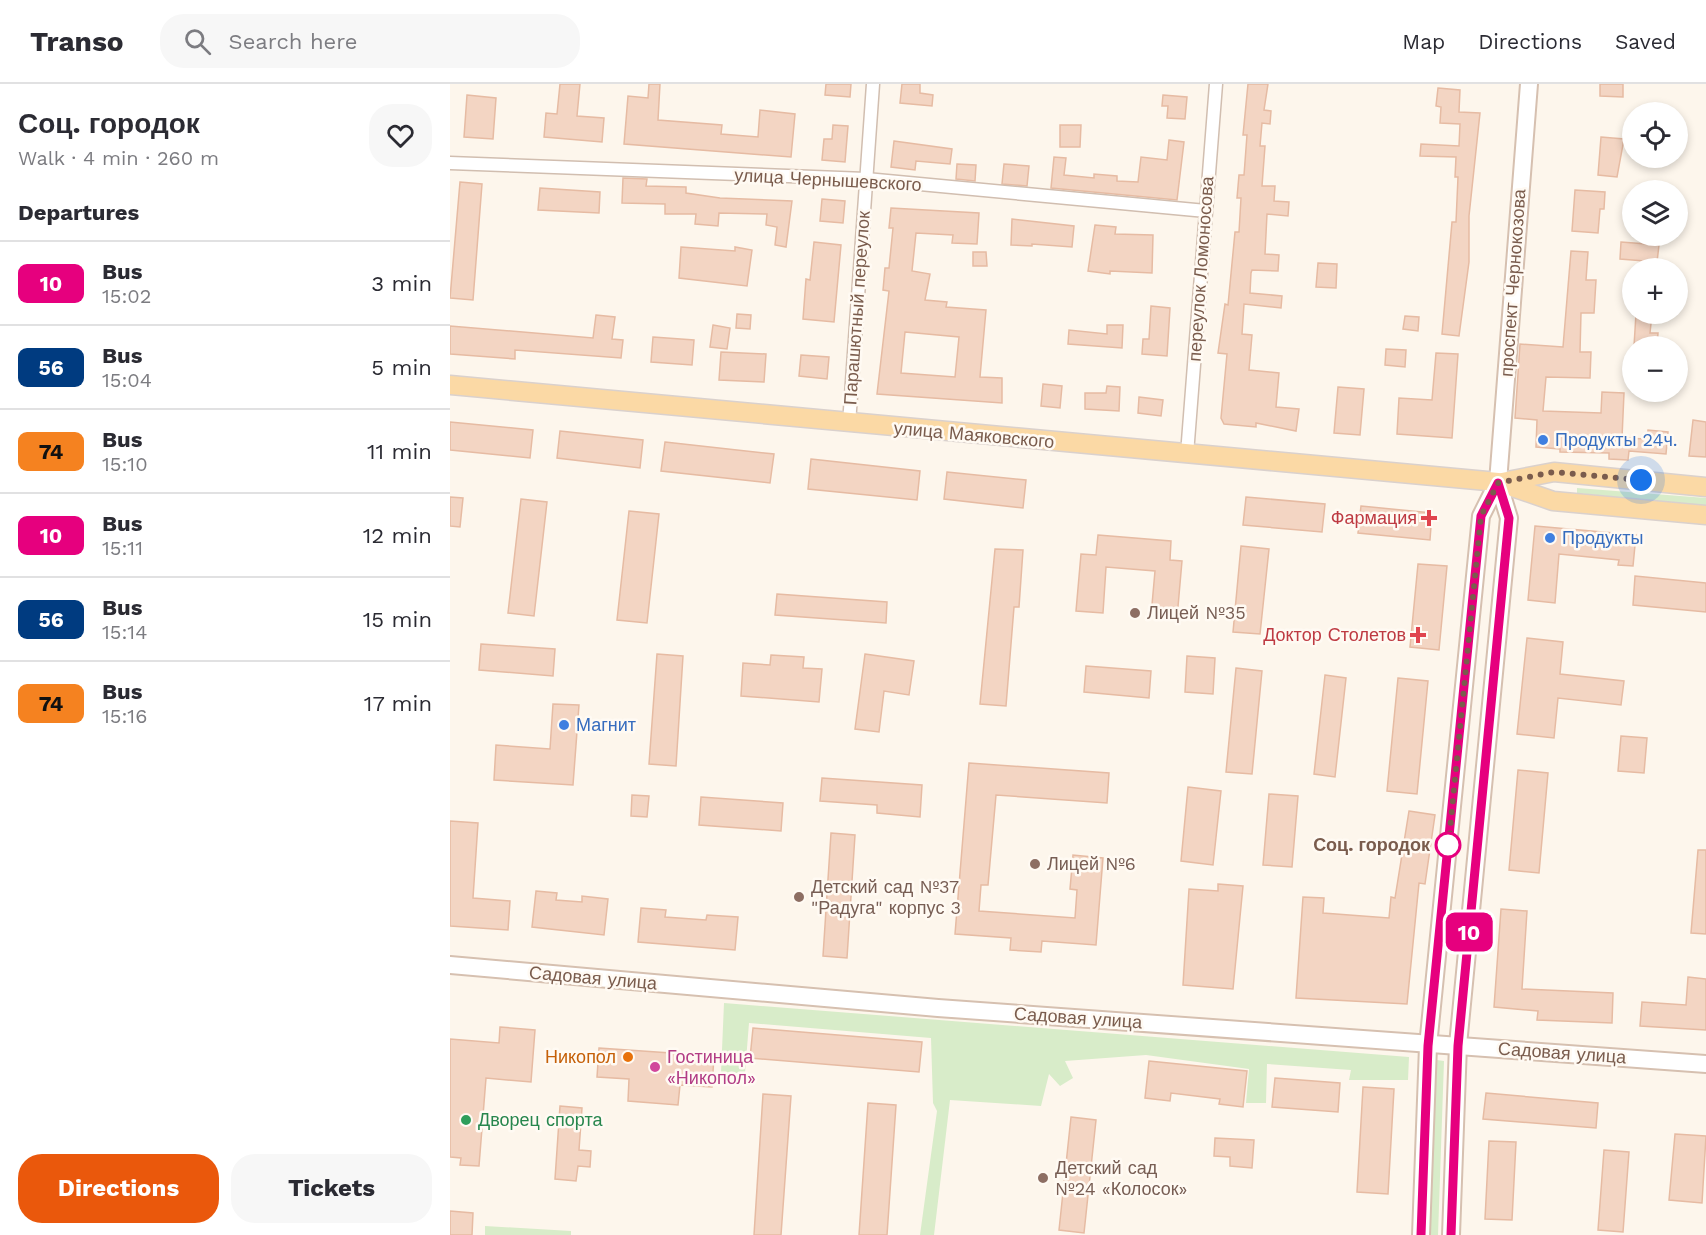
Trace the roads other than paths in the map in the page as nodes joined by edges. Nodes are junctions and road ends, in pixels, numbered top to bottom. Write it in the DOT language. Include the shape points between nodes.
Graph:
graph roads {
  1 [pos="873,84"];
  2 [pos="1216,84"];
  3 [pos="1529,84"];
  4 [pos="450,163"];
  5 [pos="866,179"];
  6 [pos="1206,211"];
  7 [pos="450,385"];
  8 [pos="849,423"];
  9 [pos="1187,454"];
  10 [pos="1498,483"];
  11 [pos="1706,487"];
  12 [pos="1706,515"];
  13 [pos="450,965"];
  14 [pos="1428,1046"];
  15 [pos="1458,1046"];
  16 [pos="1706,1064"];
  17 [pos="1421,1235"];
  18 [pos="1451,1235"];
  1 -- 5 [label="street, Парашютный переулок"];
  2 -- 6 [label="street, переулок Ломоносова"];
  3 -- 10 [label="street, проспект Чернокозова"];
  4 -- 5 [label="street, улица Чернышевского"];
  5 -- 6 [label="street, улица Чернышевского"];
  5 -- 8 [label="street, Парашютный переулок"];
  6 -- 9 [label="street, переулок Ломоносова"];
  7 -- 8 [label="main road, улица Маяковского"];
  8 -- 9 [label="main road, улица Маяковского"];
  9 -- 10 [label="main road, улица Маяковского"];
  10 -- 11 [label="main road, улица Маяковского" via="1554,472"];
  10 -- 12 [label="main road, улица Маяковского" via="1553,501"];
  10 -- 14 [label="street, проспект Чернокозова" via="1481,516"];
  10 -- 15 [label="street, проспект Чернокозова" via="1509,518"];
  13 -- 14 [label="street, Садовая улица"];
  14 -- 15 [label="street, Садовая улица"];
  14 -- 17 [label="street, проспект Чернокозова"];
  15 -- 16 [label="street, Садовая улица"];
  15 -- 18 [label="street, проспект Чернокозова"];
}
